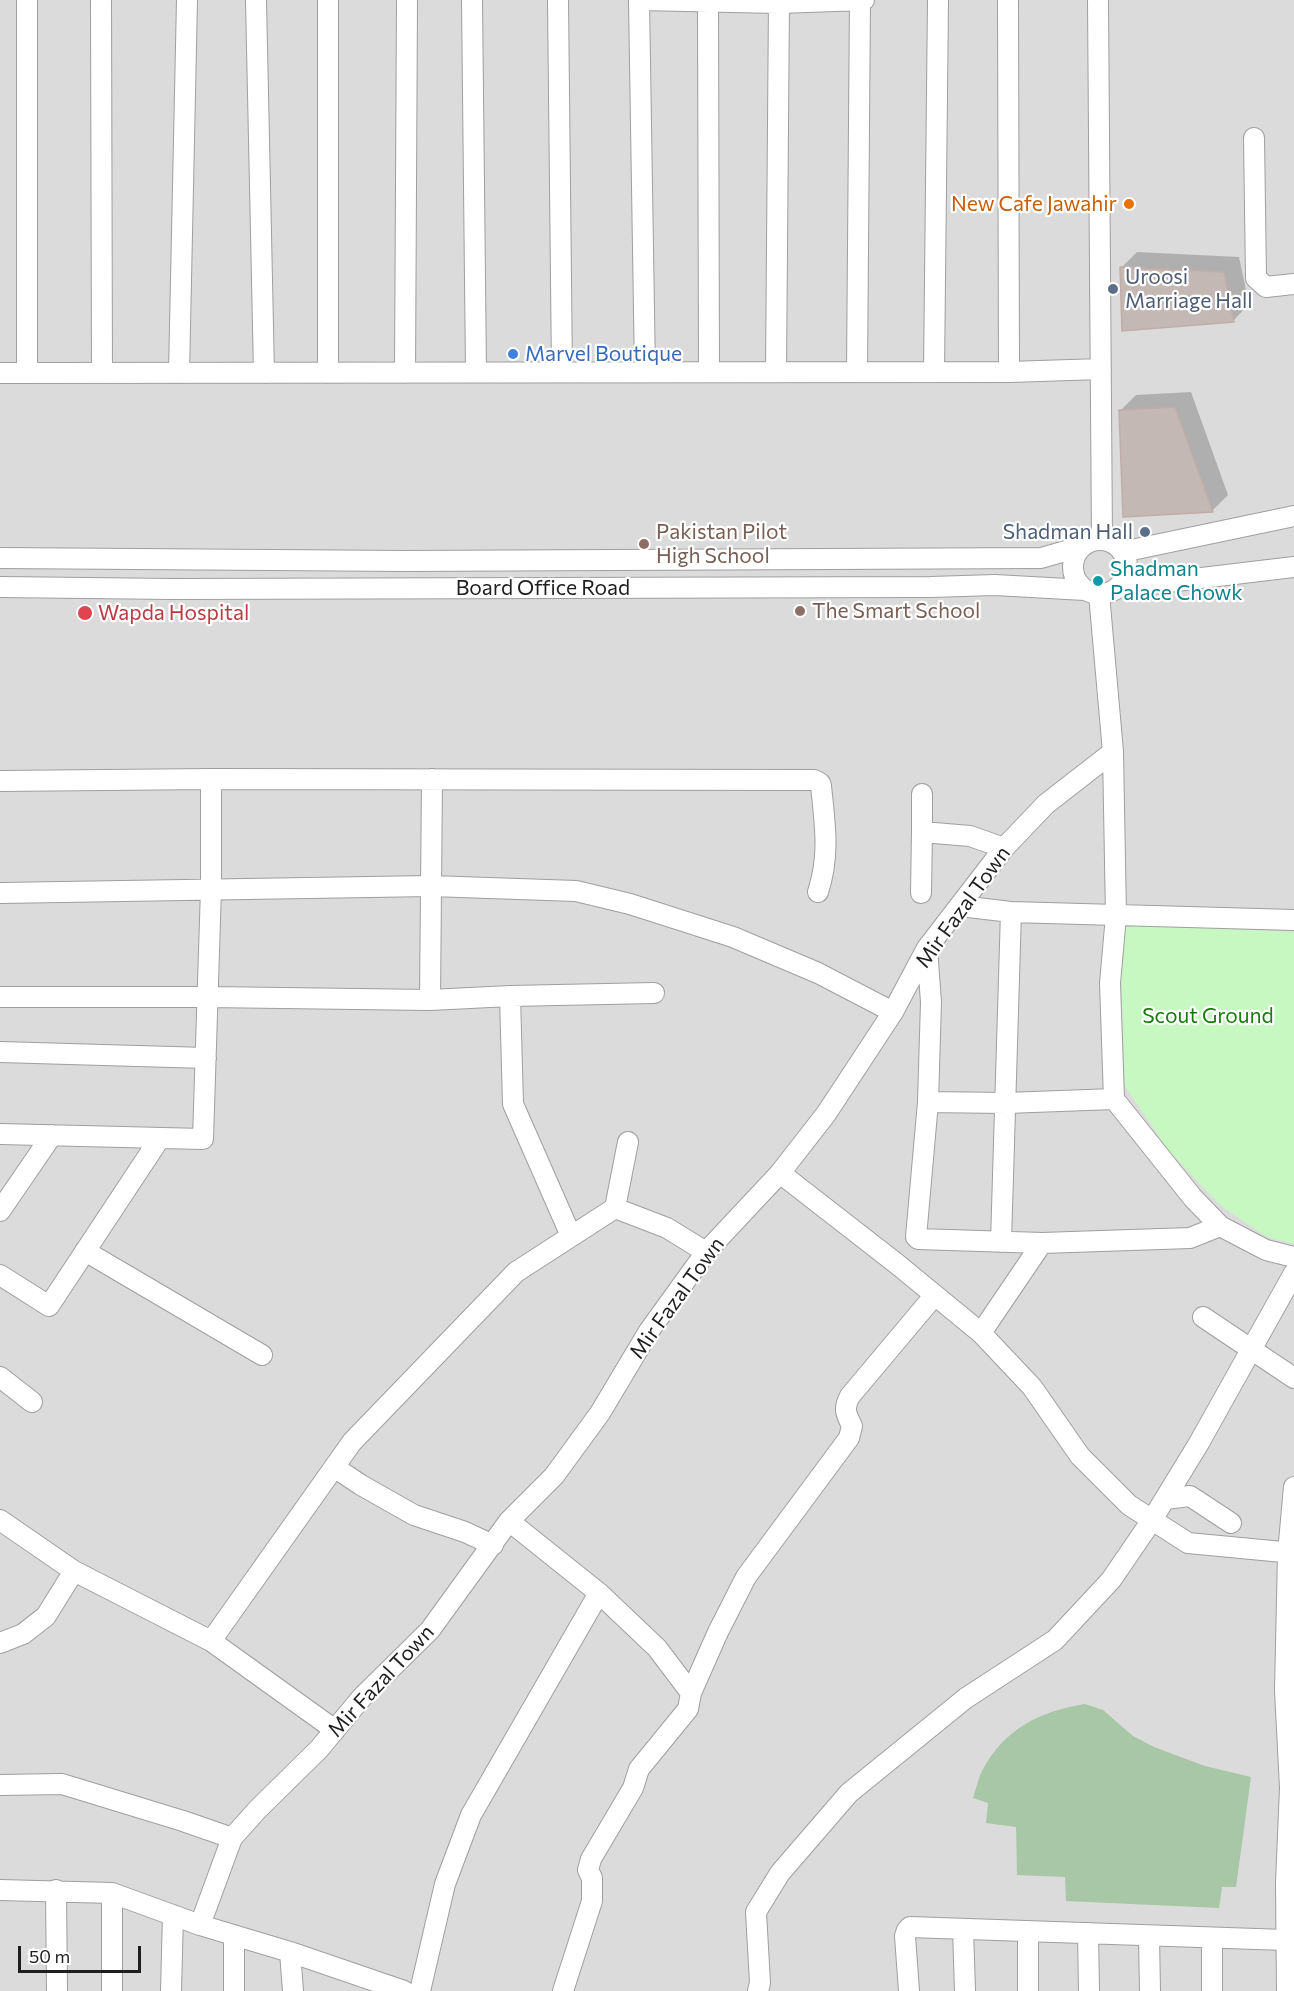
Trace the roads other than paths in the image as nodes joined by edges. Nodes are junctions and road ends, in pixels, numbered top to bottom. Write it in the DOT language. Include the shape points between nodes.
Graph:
graph roads {
  1 [pos="27,0"];
  2 [pos="101,0"];
  3 [pos="187,0"];
  4 [pos="256,0"];
  5 [pos="328,0"];
  6 [pos="407,0"];
  7 [pos="472,0"];
  8 [pos="558,0"];
  9 [pos="639,0"];
  10 [pos="708,0"];
  11 [pos="861,0"];
  12 [pos="938,0"];
  13 [pos="1008,0"];
  14 [pos="1098,0"];
  15 [pos="779,1"];
  16 [pos="1254,138"];
  17 [pos="1294,284"];
  18 [pos="1101,369"];
  19 [pos="476,372"];
  20 [pos="562,372"];
  21 [pos="645,372"];
  22 [pos="709,372"];
  23 [pos="776,372"];
  24 [pos="857,372"];
  25 [pos="934,372"];
  26 [pos="1009,372"];
  27 [pos="0,373"];
  28 [pos="27,373"];
  29 [pos="102,373"];
  30 [pos="179,373"];
  31 [pos="264,373"];
  32 [pos="328,373"];
  33 [pos="405,373"];
  34 [pos="1294,516"];
  35 [pos="1102,540"];
  36 [pos="1083,546"];
  37 [pos="1122,552"];
  38 [pos="0,558"];
  39 [pos="1294,567"];
  40 [pos="0,587"];
  41 [pos="1118,588"];
  42 [pos="1092,592"];
  43 [pos="1113,752"];
  44 [pos="211,779"];
  45 [pos="432,779"];
  46 [pos="0,781"];
  47 [pos="922,794"];
  48 [pos="922,832"];
  49 [pos="1004,848"];
  50 [pos="430,886"];
  51 [pos="211,889"];
  52 [pos="818,892"];
  53 [pos="0,893"];
  54 [pos="921,893"];
  55 [pos="960,906"];
  56 [pos="1011,912"];
  57 [pos="1116,915"];
  58 [pos="1294,920"];
  59 [pos="927,948"];
  60 [pos="654,993"];
  61 [pos="510,996"];
  62 [pos="0,997"];
  63 [pos="208,997"];
  64 [pos="430,1000"];
  65 [pos="893,1012"];
  66 [pos="0,1052"];
  67 [pos="206,1058"];
  68 [pos="1114,1099"];
  69 [pos="928,1102"];
  70 [pos="1006,1103"];
  71 [pos="0,1134"];
  72 [pos="52,1135"];
  73 [pos="160,1138"];
  74 [pos="628,1142"];
  75 [pos="780,1173"];
  76 [pos="615,1208"];
  77 [pos="0,1210"];
  78 [pos="1220,1226"];
  79 [pos="572,1236"];
  80 [pos="916,1237"];
  81 [pos="1001,1242"];
  82 [pos="1042,1243"];
  83 [pos="85,1251"];
  84 [pos="706,1252"];
  85 [pos="1294,1257"];
  86 [pos="897,1264"];
  87 [pos="1294,1273"];
  88 [pos="0,1275"];
  89 [pos="934,1296"];
  90 [pos="1203,1317"];
  91 [pos="981,1334"];
  92 [pos="1251,1350"];
  93 [pos="262,1355"];
  94 [pos="0,1377"];
  95 [pos="1294,1378"];
  96 [pos="32,1402"];
  97 [pos="334,1467"];
  98 [pos="1294,1487"];
  99 [pos="1165,1499"];
  100 [pos="0,1520"];
  101 [pos="1152,1520"];
  102 [pos="509,1521"];
  103 [pos="1231,1522"];
  104 [pos="493,1545"];
  105 [pos="1291,1553"];
  106 [pos="74,1571"];
  107 [pos="599,1593"];
  108 [pos="211,1641"];
  109 [pos="0,1643"];
  110 [pos="690,1693"];
  111 [pos="335,1730"];
  112 [pos="0,1785"];
  113 [pos="232,1838"];
  114 [pos="0,1890"];
  115 [pos="56,1890"];
  116 [pos="112,1893"];
  117 [pos="172,1915"];
  118 [pos="200,1925"];
  119 [pos="963,1929"];
  120 [pos="1029,1931"];
  121 [pos="1088,1933"];
  122 [pos="234,1936"];
  123 [pos="1149,1936"];
  124 [pos="1212,1938"];
  125 [pos="1285,1940"];
  126 [pos="290,1952"];
  127 [pos="365,1984"];
  128 [pos="57,1991"];
  129 [pos="112,1991"];
  130 [pos="171,1991"];
  131 [pos="234,1991"];
  132 [pos="293,1991"];
  133 [pos="404,1991"];
  134 [pos="420,1991"];
  135 [pos="563,1991"];
  136 [pos="758,1991"];
  137 [pos="909,1991"];
  138 [pos="965,1991"];
  139 [pos="1028,1991"];
  140 [pos="1089,1991"];
  141 [pos="1150,1991"];
  142 [pos="1212,1991"];
  143 [pos="1287,1991"];
  1 -- 28 [label="street"];
  2 -- 29 [label="street"];
  3 -- 30 [label="street"];
  4 -- 31 [label="street"];
  5 -- 32 [label="street"];
  6 -- 33 [label="street"];
  7 -- 19 [label="street"];
  8 -- 20 [label="street"];
  9 -- 10 [label="street"];
  9 -- 21 [label="street"];
  10 -- 15 [label="street"];
  10 -- 22 [label="street"];
  11 -- 15 [label="street"];
  11 -- 24 [label="street"];
  12 -- 25 [label="street"];
  13 -- 26 [label="street"];
  14 -- 18 [label="street"];
  15 -- 23 [label="street"];
  16 -- 17 [label="street" via="1256,278 1266,287"];
  18 -- 26 [label="street"];
  18 -- 35 [label="street"];
  19 -- 20 [label="street"];
  19 -- 33 [label="street"];
  20 -- 21 [label="street"];
  21 -- 22 [label="street"];
  22 -- 23 [label="street"];
  23 -- 24 [label="street"];
  24 -- 25 [label="street"];
  25 -- 26 [label="street"];
  27 -- 28 [label="street"];
  28 -- 29 [label="street"];
  29 -- 30 [label="street"];
  30 -- 31 [label="street"];
  31 -- 32 [label="street"];
  32 -- 33 [label="street"];
  34 -- 37 [label="street"];
  35 -- 36 [label="street"];
  35 -- 37 [label="street"];
  36 -- 38 [label="street, Board Office Road" via="1041,558"];
  36 -- 42 [label="street" via="1073,568 1079,584"];
  37 -- 41 [label="street" via="1127,570"];
  39 -- 41 [label="street"];
  40 -- 42 [label="street, Board Office Road" via="994,585"];
  41 -- 42 [label="street"];
  42 -- 43 [label="street"];
  43 -- 49 [label="street, Mir Fazal Town" via="1046,804"];
  43 -- 57 [label="street"];
  44 -- 45 [label="street"];
  44 -- 46 [label="street"];
  44 -- 51 [label="street"];
  45 -- 50 [label="street"];
  45 -- 52 [label="street" via="817,781 821,786 826,858"];
  47 -- 48 [label="street"];
  48 -- 49 [label="street" via="970,836"];
  48 -- 54 [label="street"];
  49 -- 55 [label="street, Mir Fazal Town"];
  50 -- 51 [label="street"];
  50 -- 64 [label="street"];
  50 -- 65 [label="street" via="576,891 630,904 733,937 818,973"];
  51 -- 53 [label="street"];
  51 -- 63 [label="street"];
  55 -- 56 [label="street"];
  55 -- 59 [label="street, Mir Fazal Town"];
  56 -- 57 [label="street"];
  56 -- 70 [label="street"];
  57 -- 58 [label="street"];
  57 -- 68 [label="street" via="1110,983"];
  59 -- 65 [label="street, Mir Fazal Town"];
  59 -- 69 [label="street" via="931,1002"];
  60 -- 61 [label="street"];
  61 -- 64 [label="street"];
  61 -- 79 [label="street" via="513,1104"];
  62 -- 63 [label="street"];
  63 -- 64 [label="street"];
  63 -- 67 [label="street"];
  65 -- 75 [label="street, Mir Fazal Town" via="826,1114"];
  66 -- 67 [label="street"];
  67 -- 73 [label="street" via="203,1138"];
  68 -- 70 [label="street"];
  68 -- 78 [label="street"];
  69 -- 70 [label="street"];
  69 -- 80 [label="street"];
  70 -- 81 [label="street"];
  71 -- 72 [label="street"];
  72 -- 73 [label="street"];
  72 -- 77 [label="street"];
  73 -- 83 [label="street"];
  74 -- 76 [label="street"];
  75 -- 84 [label="street, Mir Fazal Town"];
  75 -- 86 [label="street"];
  76 -- 79 [label="street"];
  76 -- 84 [label="street" via="667,1228"];
  78 -- 82 [label="street" via="1190,1238"];
  78 -- 85 [label="street" via="1266,1250"];
  79 -- 97 [label="street" via="516,1272 352,1442"];
  80 -- 81 [label="street"];
  80 -- 86 [label="street"];
  81 -- 82 [label="street"];
  82 -- 91 [label="street"];
  83 -- 88 [label="street" via="49,1306"];
  83 -- 93 [label="street"];
  84 -- 102 [label="street, Mir Fazal Town" via="554,1476"];
  86 -- 89 [label="street"];
  87 -- 92 [label="street"];
  89 -- 91 [label="street"];
  89 -- 110 [label="street" via="850,1396 844,1406 852,1426 849,1438 746,1577"];
  90 -- 92 [label="street"];
  91 -- 101 [label="street" via="1032,1388 1080,1456"];
  92 -- 95 [label="street"];
  92 -- 99 [label="street"];
  94 -- 96 [label="street"];
  97 -- 104 [label="street" via="414,1515"];
  97 -- 108 [label="street"];
  98 -- 105 [label="street"];
  99 -- 101 [label="street"];
  99 -- 103 [label="street" via="1190,1496"];
  100 -- 106 [label="street"];
  101 -- 105 [label="street" via="1188,1543"];
  101 -- 136 [label="street" via="1111,1581 1054,1640 966,1698 849,1793 780,1873 756,1912"];
  102 -- 104 [label="street, Mir Fazal Town"];
  102 -- 107 [label="street"];
  104 -- 111 [label="street, Mir Fazal Town" via="430,1630 363,1696"];
  105 -- 125 [label="street" via="1285,1690 1290,1788"];
  106 -- 108 [label="street"];
  106 -- 109 [label="street" via="46,1616 23,1634"];
  107 -- 110 [label="street" via="657,1648"];
  107 -- 134 [label="street" via="471,1815 445,1884"];
  108 -- 111 [label="street"];
  110 -- 135 [label="street" via="688,1709 639,1769 633,1788 591,1859 588,1870 592,1901"];
  111 -- 113 [label="street, Mir Fazal Town"];
  112 -- 113 [label="street" via="62,1784"];
  113 -- 118 [label="street"];
  114 -- 115 [label="street"];
  115 -- 116 [label="street"];
  115 -- 128 [label="street"];
  116 -- 117 [label="street"];
  116 -- 129 [label="street"];
  117 -- 118 [label="street"];
  117 -- 130 [label="street"];
  118 -- 122 [label="street"];
  119 -- 120 [label="street"];
  119 -- 137 [label="street" via="907,1930"];
  119 -- 138 [label="street"];
  120 -- 121 [label="street"];
  120 -- 139 [label="street"];
  121 -- 123 [label="street"];
  121 -- 140 [label="street"];
  122 -- 126 [label="street"];
  122 -- 131 [label="street"];
  123 -- 124 [label="street"];
  123 -- 141 [label="street"];
  124 -- 125 [label="street"];
  124 -- 142 [label="street"];
  125 -- 143 [label="street"];
  126 -- 127 [label="street"];
  126 -- 132 [label="street"];
  127 -- 133 [label="street"];
}
